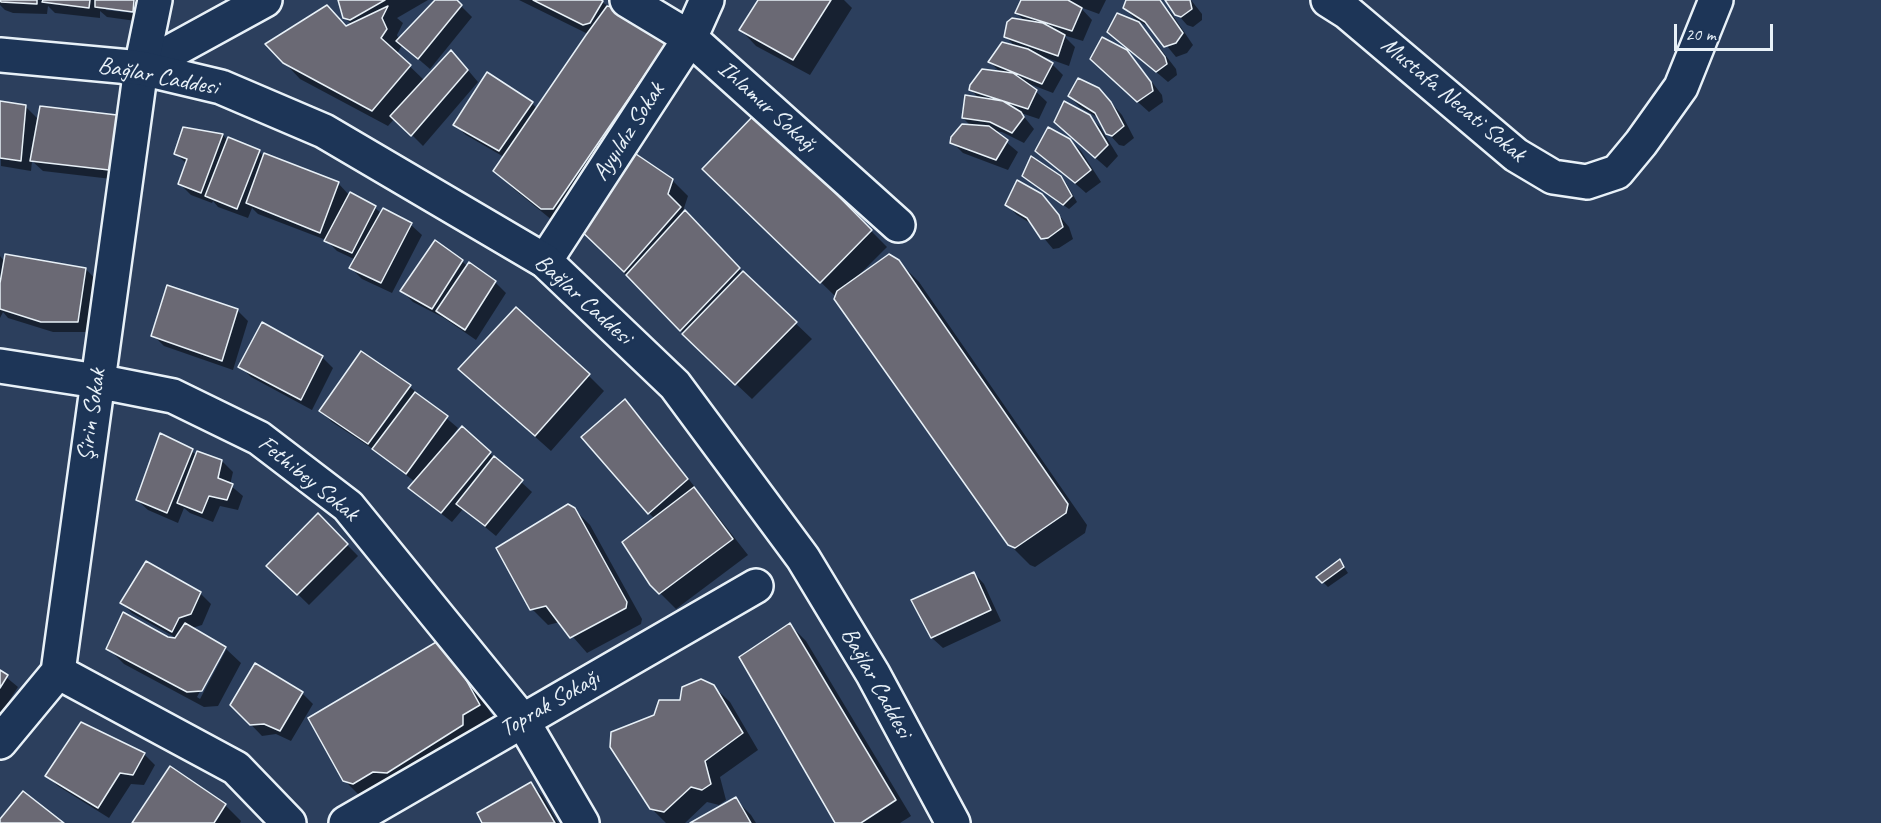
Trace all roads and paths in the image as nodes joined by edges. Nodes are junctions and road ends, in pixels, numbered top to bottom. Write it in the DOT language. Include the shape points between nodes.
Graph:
graph roads {
  1 [pos="155,0"];
  2 [pos="266,0"];
  3 [pos="627,0"];
  4 [pos="707,0"];
  5 [pos="1328,0"];
  6 [pos="1716,0"];
  7 [pos="690,38"];
  8 [pos="0,55"];
  9 [pos="141,68"];
  10 [pos="898,225"];
  11 [pos="545,261"];
  12 [pos="0,366"];
  13 [pos="97,381"];
  14 [pos="756,586"];
  15 [pos="58,672"];
  16 [pos="522,720"];
  17 [pos="0,741"];
  18 [pos="290,823"];
  19 [pos="345,823"];
  20 [pos="582,823"];
  21 [pos="952,823"];
  1 -- 9 [label="street, Şirin Sokak"];
  2 -- 9 [label="street"];
  3 -- 7 [label="street, Ihlamur Sokağı"];
  4 -- 7 [label="street, Ayyıldız Sokak"];
  5 -- 6 [label="street, Mustafa Necati Sokak" via="1516,155 1553,177 1587,182 1617,172 1681,87"];
  7 -- 10 [label="street, Ihlamur Sokağı"];
  7 -- 11 [label="street, Ayyıldız Sokak"];
  8 -- 9 [label="street, Bağlar Caddesi"];
  9 -- 11 [label="street, Bağlar Caddesi" via="221,87 324,132"];
  9 -- 13 [label="street, Şirin Sokak"];
  11 -- 21 [label="street, Bağlar Caddesi" via="675,385 803,558 873,674"];
  12 -- 13 [label="street, Fethibey Sokak"];
  13 -- 15 [label="street, Şirin Sokak"];
  13 -- 16 [label="street, Fethibey Sokak" via="173,396 259,438 348,506"];
  14 -- 16 [label="street, Toprak Sokağı"];
  15 -- 17 [label="street"];
  15 -- 18 [label="street" via="236,768"];
  16 -- 19 [label="street, Toprak Sokağı"];
  16 -- 20 [label="street, Fethibey Sokak"];
}
